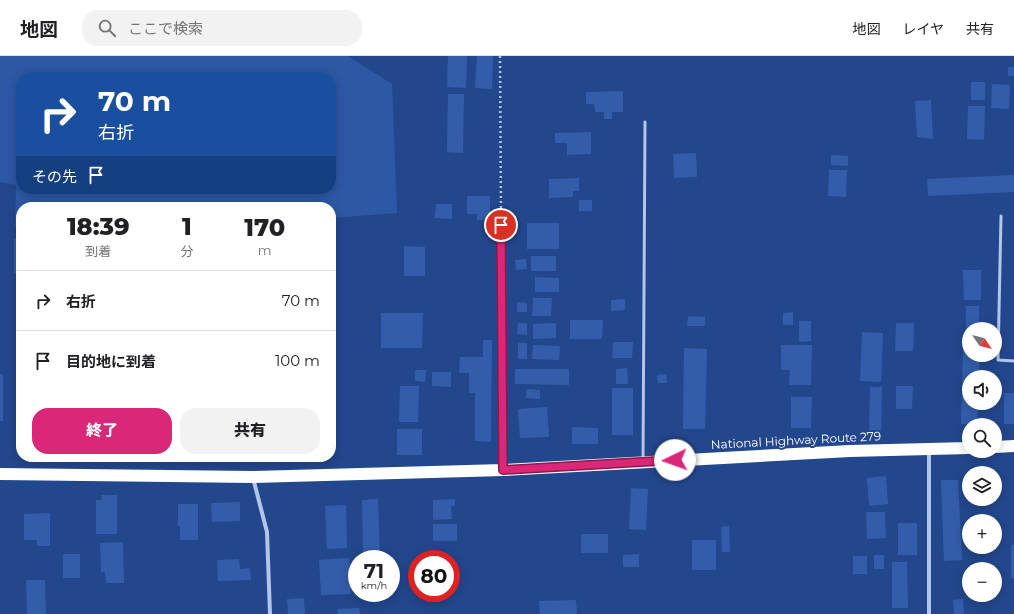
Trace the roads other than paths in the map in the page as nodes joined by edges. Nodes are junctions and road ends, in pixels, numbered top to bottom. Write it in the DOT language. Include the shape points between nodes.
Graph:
graph roads {
  1 [pos="645,122"];
  2 [pos="1001,216"];
  3 [pos="501,225"];
  4 [pos="1014,361"];
  5 [pos="1002,446"];
  6 [pos="1014,446"];
  7 [pos="962,448"];
  8 [pos="929,449"];
  9 [pos="643,462"];
  10 [pos="503,470"];
  11 [pos="0,474"];
  12 [pos="253,477"];
  13 [pos="270,614"];
  14 [pos="929,614"];
  1 -- 9 [label="lane"];
  2 -- 4 [label="lane" via="998,360"];
  3 -- 10 [label="lane"];
  5 -- 6 [label="highway"];
  7 -- 8 [label="highway, National Highway Route 279"];
  8 -- 9 [label="highway, National Highway Route 279"];
  8 -- 14 [label="street"];
  9 -- 10 [label="highway, National Highway Route 279"];
  10 -- 12 [label="highway, National Highway Route 279"];
  11 -- 12 [label="highway, National Highway Route 279"];
  12 -- 13 [label="street" via="266,532"];
}
